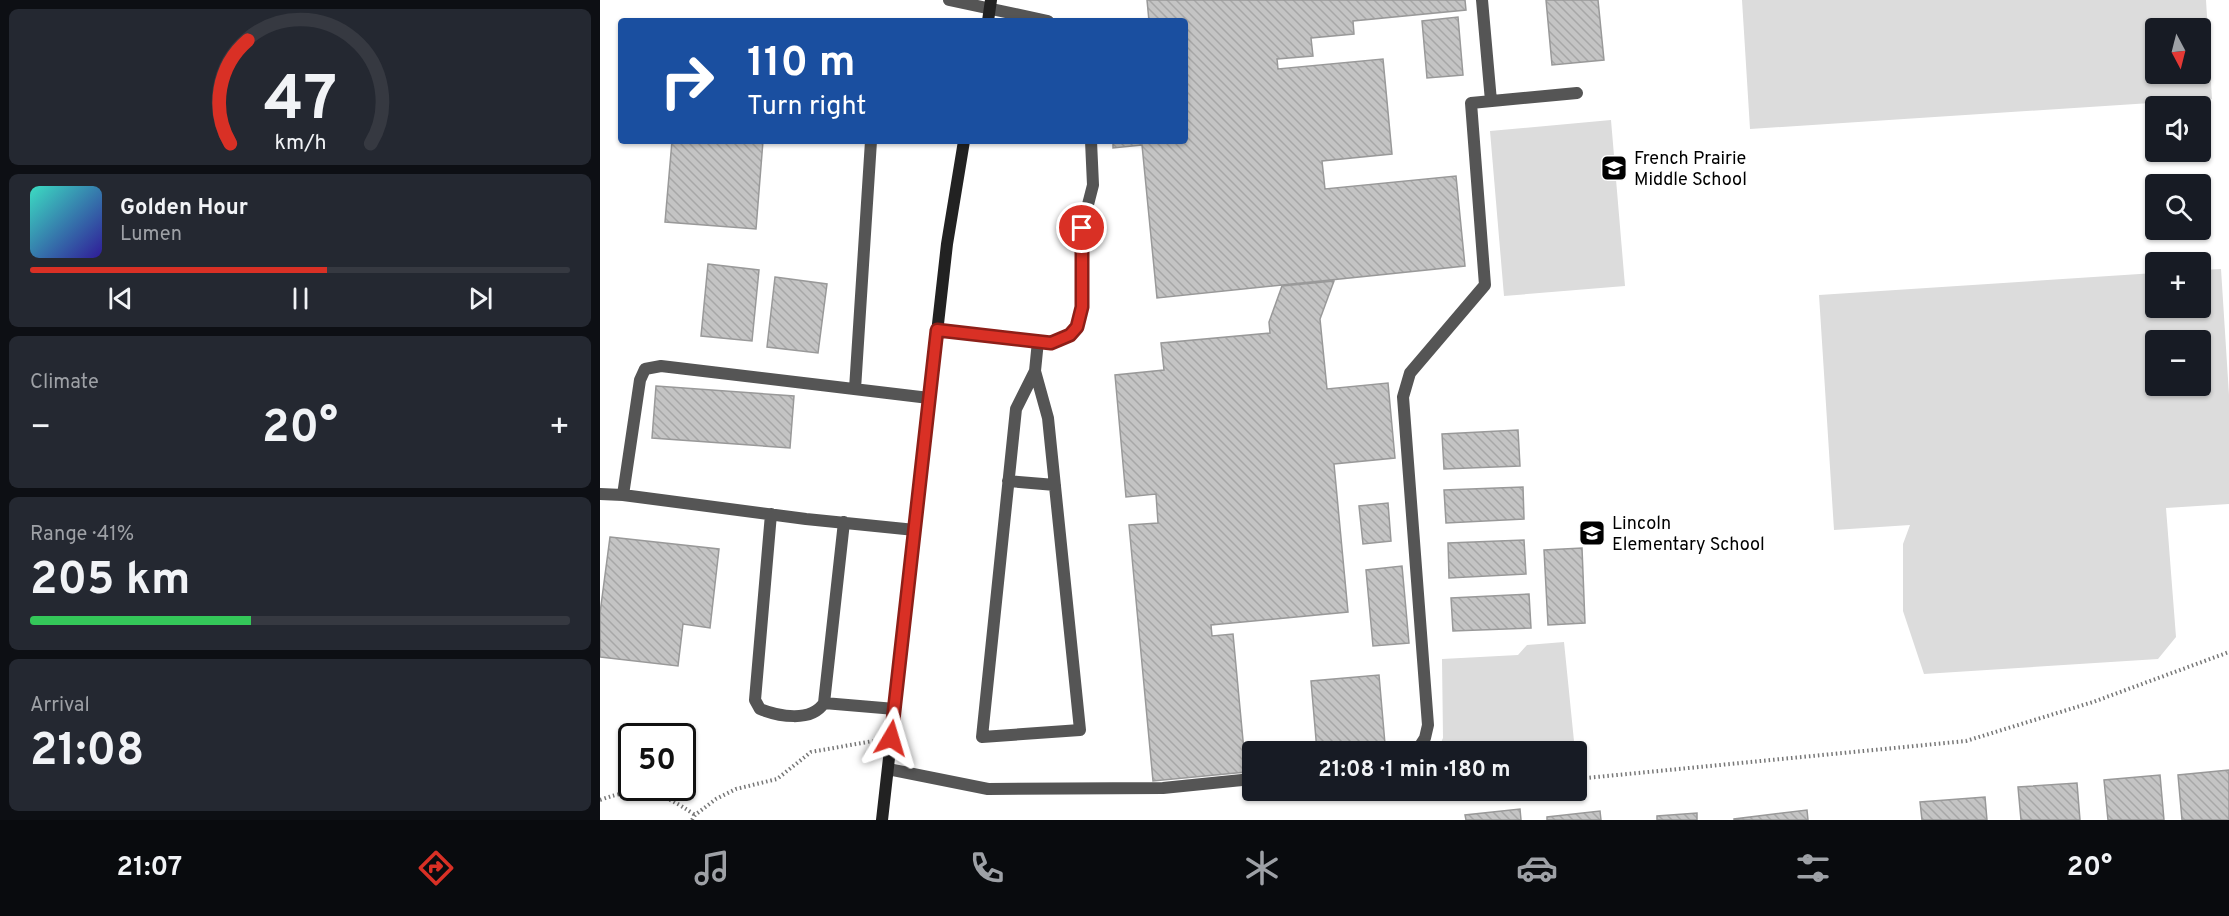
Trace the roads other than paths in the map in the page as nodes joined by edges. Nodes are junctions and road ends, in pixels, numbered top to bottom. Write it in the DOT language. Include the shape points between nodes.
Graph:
graph roads {
  1 [pos="949,0"];
  2 [pos="1482,0"];
  3 [pos="989,10"];
  4 [pos="1032,18"];
  5 [pos="1577,93"];
  6 [pos="1491,101"];
  7 [pos="871,144"];
  8 [pos="964,144"];
  9 [pos="1091,144"];
  10 [pos="937,330"];
  11 [pos="1038,341"];
  12 [pos="1035,370"];
  13 [pos="855,389"];
  14 [pos="929,398"];
  15 [pos="1008,481"];
  16 [pos="1055,485"];
  17 [pos="600,494"];
  18 [pos="623,495"];
  19 [pos="771,514"];
  20 [pos="844,522"];
  21 [pos="915,530"];
  22 [pos="824,703"];
  23 [pos="895,709"];
  24 [pos="1423,741"];
  25 [pos="888,769"];
  26 [pos="1242,780"];
  27 [pos="882,820"];
  1 -- 3 [label="lane"];
  2 -- 6 [label="lane"];
  3 -- 4 [label="lane"];
  5 -- 6 [label="lane"];
  6 -- 24 [label="lane" via="1471,103 1485,285 1410,373 1403,397 1428,725"];
  7 -- 13 [label="lane"];
  8 -- 10 [label="main road"];
  9 -- 11 [label="lane" via="1093,185 1082,228 1081,317 1070,335 1051,343"];
  10 -- 11 [label="lane"];
  10 -- 14 [label="main road"];
  11 -- 12 [label="lane"];
  12 -- 15 [label="lane" via="1016,409"];
  12 -- 16 [label="lane" via="1048,418"];
  13 -- 14 [label="lane"];
  13 -- 18 [label="lane" via="661,366 645,369 640,380"];
  14 -- 21 [label="main road"];
  15 -- 16 [label="lane"];
  15 -- 16 [label="lane" via="982,737 1080,730"];
  17 -- 18 [label="lane"];
  18 -- 19 [label="lane"];
  19 -- 20 [label="lane"];
  19 -- 22 [label="lane" via="755,700 760,709 796,716 819,710"];
  20 -- 21 [label="lane"];
  20 -- 22 [label="lane"];
  21 -- 23 [label="main road"];
  22 -- 23 [label="lane"];
  23 -- 25 [label="main road"];
  25 -- 26 [label="lane" via="988,789 1162,788"];
  25 -- 27 [label="main road"];
}
